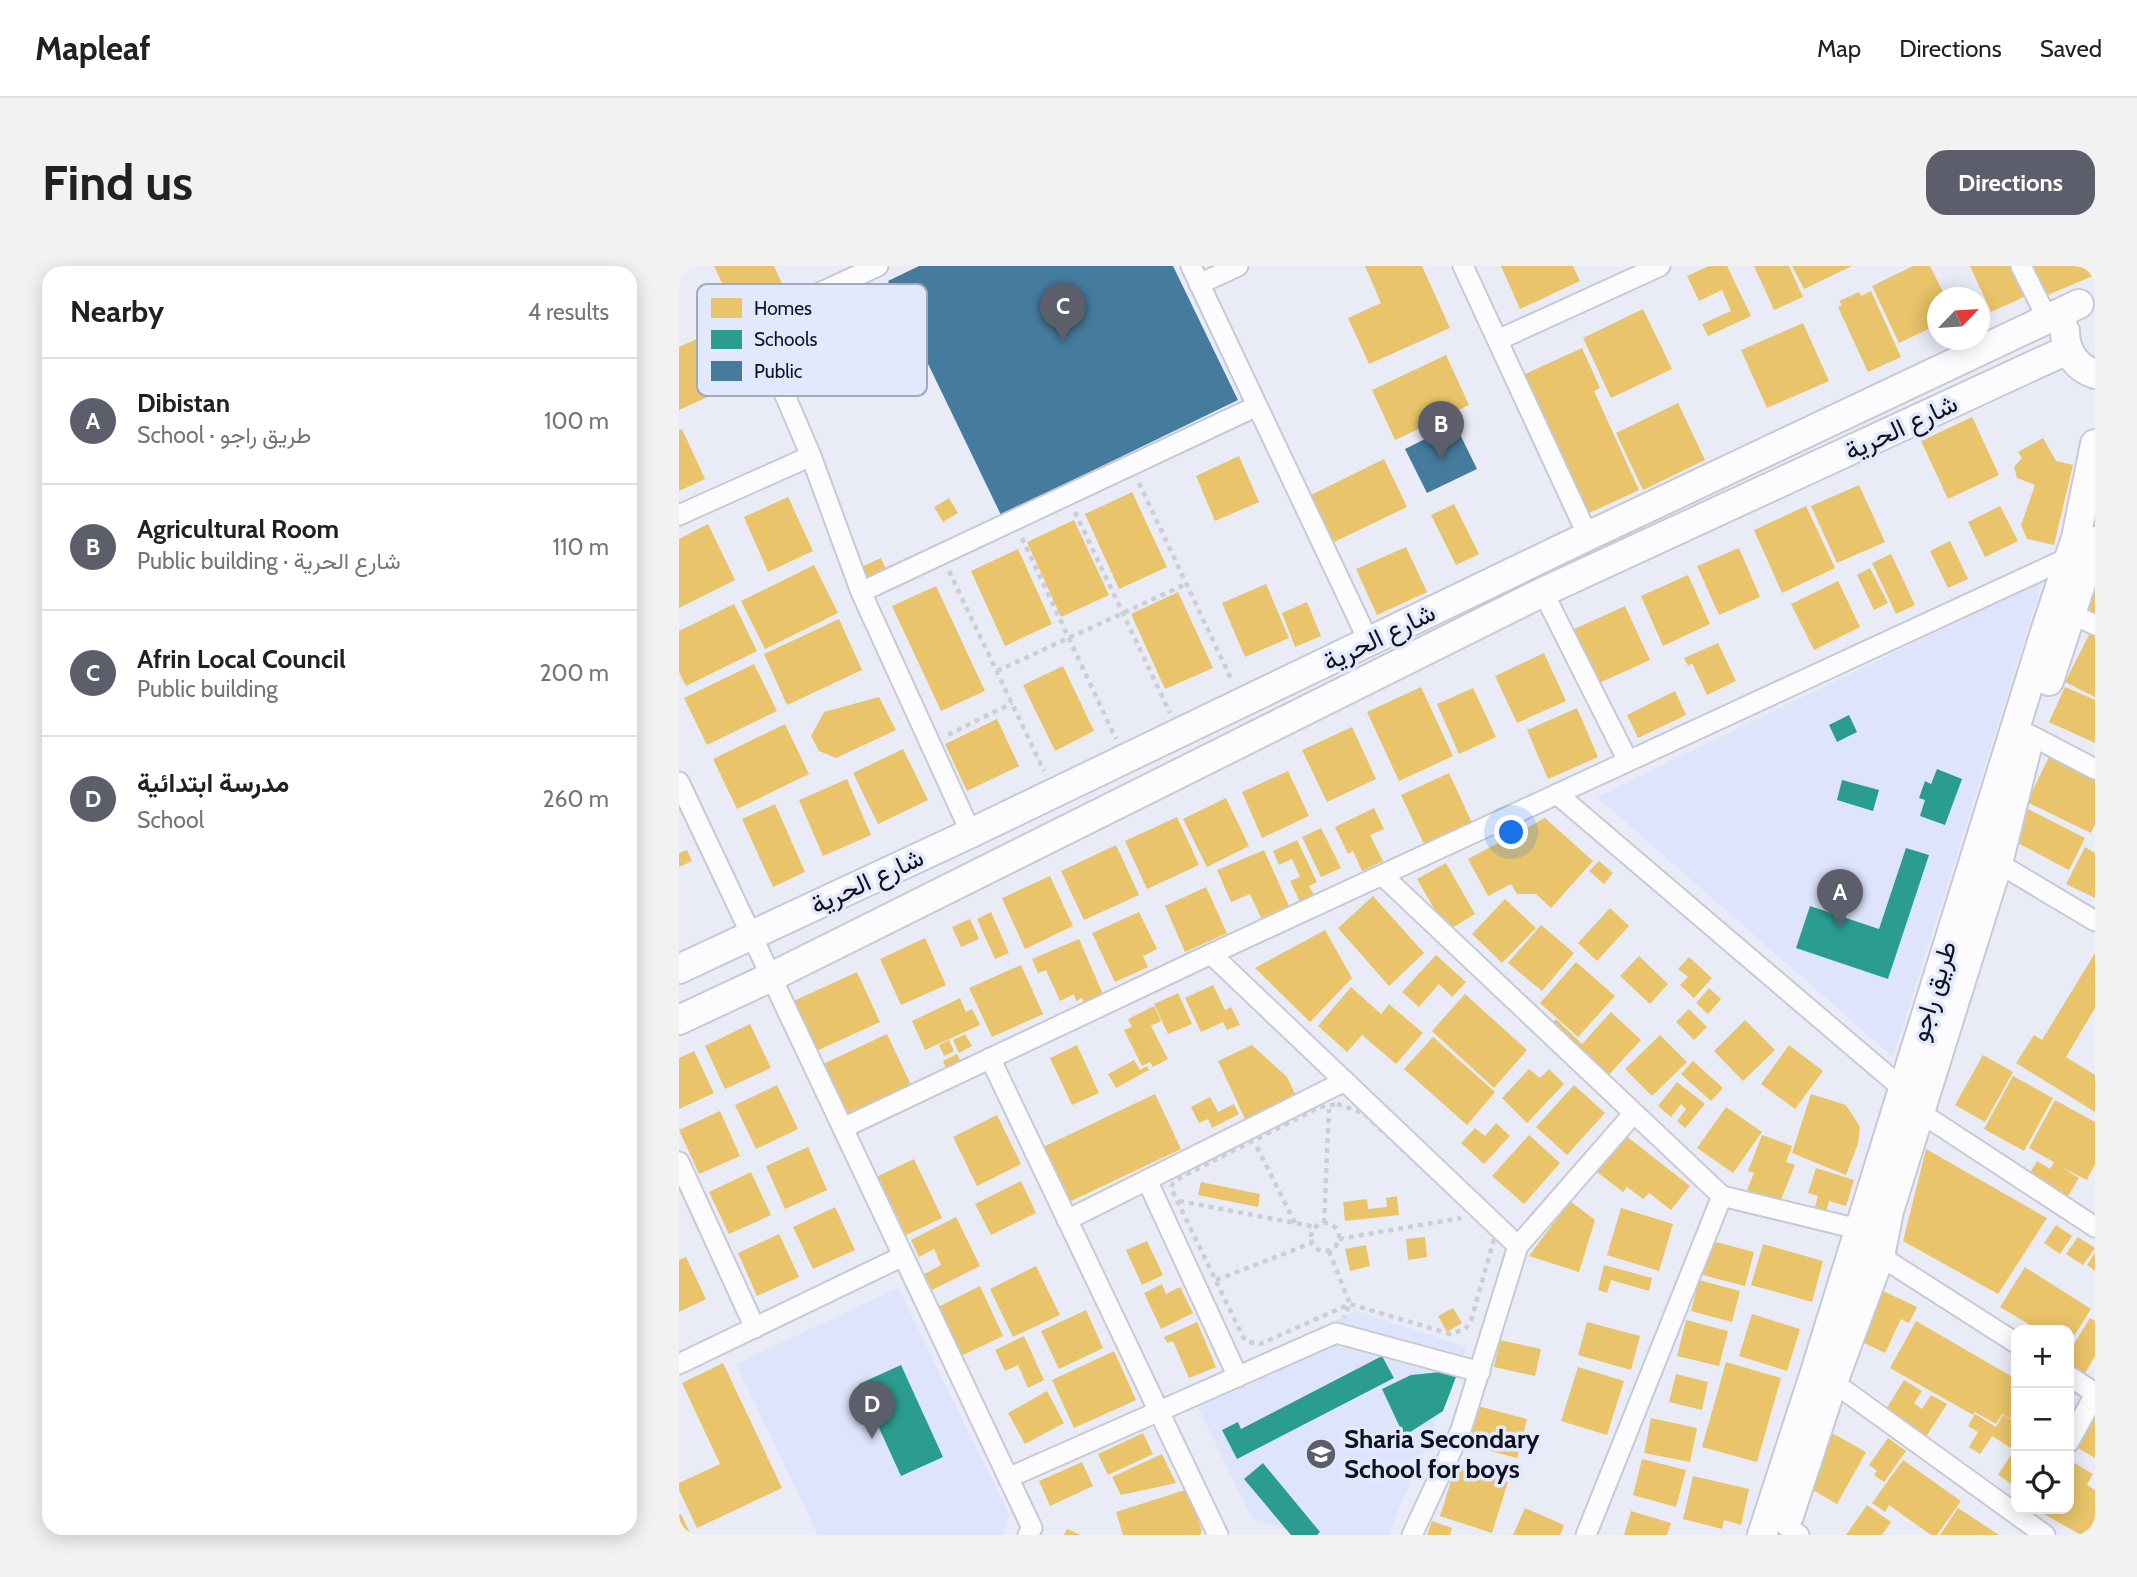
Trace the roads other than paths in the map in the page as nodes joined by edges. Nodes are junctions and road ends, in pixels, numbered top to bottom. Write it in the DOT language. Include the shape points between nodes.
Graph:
graph roads {
  1 [pos="878,266"];
  2 [pos="1191,266"];
  3 [pos="1238,266"];
  4 [pos="1463,266"];
  5 [pos="1660,266"];
  6 [pos="2021,266"];
  7 [pos="839,284"];
  8 [pos="1199,284"];
  9 [pos="2087,299"];
  10 [pos="2045,320"];
  11 [pos="1498,340"];
  12 [pos="2067,350"];
  13 [pos="2095,374"];
  14 [pos="785,396"];
  15 [pos="1257,406"];
  16 [pos="2095,444"];
  17 [pos="811,456"];
  18 [pos="1714,476"];
  19 [pos="1728,507"];
  20 [pos="679,515"];
  21 [pos="1588,536"];
  22 [pos="2095,541"];
  23 [pos="2070,557"];
  24 [pos="861,592"];
  25 [pos="1543,592"];
  26 [pos="1454,601"];
  27 [pos="2084,620"];
  28 [pos="1468,630"];
  29 [pos="1369,642"];
  30 [pos="2030,735"];
  31 [pos="1628,761"];
  32 [pos="2095,769"];
  33 [pos="679,782"];
  34 [pos="1557,794"];
  35 [pos="971,833"];
  36 [pos="1998,863"];
  37 [pos="1382,875"];
  38 [pos="2095,921"];
  39 [pos="752,935"];
  40 [pos="1211,954"];
  41 [pos="679,969"];
  42 [pos="771,977"];
  43 [pos="679,1020"];
  44 [pos="990,1058"];
  45 [pos="1345,1081"];
  46 [pos="1903,1089"];
  47 [pos="1634,1113"];
  48 [pos="1921,1113"];
  49 [pos="843,1128"];
  50 [pos="679,1162"];
  51 [pos="1147,1180"];
  52 [pos="1722,1196"];
  53 [pos="1067,1220"];
  54 [pos="2095,1227"];
  55 [pos="1858,1229"];
  56 [pos="1518,1246"];
  57 [pos="903,1256"];
  58 [pos="1880,1256"];
  59 [pos="755,1328"];
  60 [pos="2011,1340"];
  61 [pos="679,1364"];
  62 [pos="1480,1372"];
  63 [pos="1238,1377"];
  64 [pos="2074,1379"];
  65 [pos="1833,1382"];
  66 [pos="2095,1394"];
  67 [pos="1159,1412"];
  68 [pos="2074,1433"];
  69 [pos="1008,1478"];
  70 [pos="2025,1522"];
  71 [pos="1782,1533"];
  72 [pos="1028,1535"];
  73 [pos="1218,1535"];
  74 [pos="1412,1535"];
  75 [pos="1586,1535"];
  76 [pos="2045,1535"];
  1 -- 7 [label="street"];
  2 -- 8 [label="street"];
  3 -- 8 [label="street"];
  4 -- 11 [label="street"];
  5 -- 11 [label="street"];
  6 -- 10 [label="street"];
  8 -- 15 [label="street"];
  9 -- 10 [label="main road, شارع الحرية"];
  9 -- 12 [label="main road" via="2066,324"];
  10 -- 18 [label="main road, شارع الحرية"];
  11 -- 21 [label="street"];
  12 -- 13 [label="main road" via="2080,366"];
  12 -- 19 [label="main road, شارع الحرية"];
  14 -- 17 [label="street"];
  15 -- 24 [label="street"];
  15 -- 29 [label="street"];
  16 -- 23 [label="main road, طريق راجو"];
  17 -- 20 [label="street"];
  17 -- 24 [label="street"];
  18 -- 19 [label="main road"];
  18 -- 21 [label="main road, شارع الحرية"];
  19 -- 25 [label="main road, شارع الحرية"];
  21 -- 26 [label="main road, شارع الحرية"];
  22 -- 27 [label="main road, طريق راجو"];
  23 -- 31 [label="street"];
  23 -- 46 [label="main road, طريق راجو"];
  24 -- 35 [label="street"];
  25 -- 28 [label="main road, شارع الحرية"];
  25 -- 31 [label="street"];
  26 -- 28 [label="main road"];
  26 -- 29 [label="main road, شارع الحرية"];
  27 -- 30 [label="main road, طريق راجو"];
  28 -- 42 [label="main road, شارع الحرية"];
  29 -- 35 [label="main road, شارع الحرية"];
  30 -- 32 [label="street"];
  30 -- 36 [label="main road, طريق راجو"];
  31 -- 34 [label="street"];
  33 -- 39 [label="street"];
  34 -- 37 [label="street"];
  34 -- 46 [label="street"];
  35 -- 39 [label="main road, شارع الحرية"];
  36 -- 38 [label="street"];
  36 -- 48 [label="main road, طريق راجو"];
  37 -- 40 [label="street"];
  37 -- 47 [label="street"];
  39 -- 41 [label="main road, شارع الحرية"];
  39 -- 42 [label="street"];
  40 -- 44 [label="street"];
  40 -- 45 [label="street"];
  42 -- 43 [label="main road, شارع الحرية"];
  42 -- 49 [label="street"];
  44 -- 49 [label="street"];
  44 -- 53 [label="street"];
  45 -- 51 [label="street"];
  45 -- 56 [label="street"];
  46 -- 55 [label="main road, طريق راجو"];
  47 -- 52 [label="street"];
  47 -- 56 [label="street"];
  48 -- 54 [label="street"];
  48 -- 58 [label="main road, طريق راجو" via="1889,1211"];
  49 -- 57 [label="street"];
  50 -- 59 [label="street"];
  51 -- 53 [label="street"];
  51 -- 63 [label="street"];
  52 -- 55 [label="street"];
  52 -- 75 [label="street"];
  53 -- 67 [label="street"];
  55 -- 71 [label="main road, طريق راجو" via="1816,1369"];
  56 -- 62 [label="street"];
  57 -- 59 [label="street"];
  57 -- 69 [label="street"];
  58 -- 60 [label="street"];
  58 -- 65 [label="main road, طريق راجو"];
  59 -- 61 [label="street"];
  62 -- 63 [label="street" via="1336,1333"];
  62 -- 74 [label="street" via="1461,1430"];
  63 -- 67 [label="street"];
  64 -- 66 [label="street"];
  65 -- 70 [label="street"];
  65 -- 71 [label="main road, طريق راجو"];
  66 -- 68 [label="street"];
  67 -- 69 [label="street"];
  67 -- 73 [label="street"];
  69 -- 72 [label="street" via="1032,1528"];
  70 -- 76 [label="street"];
}
